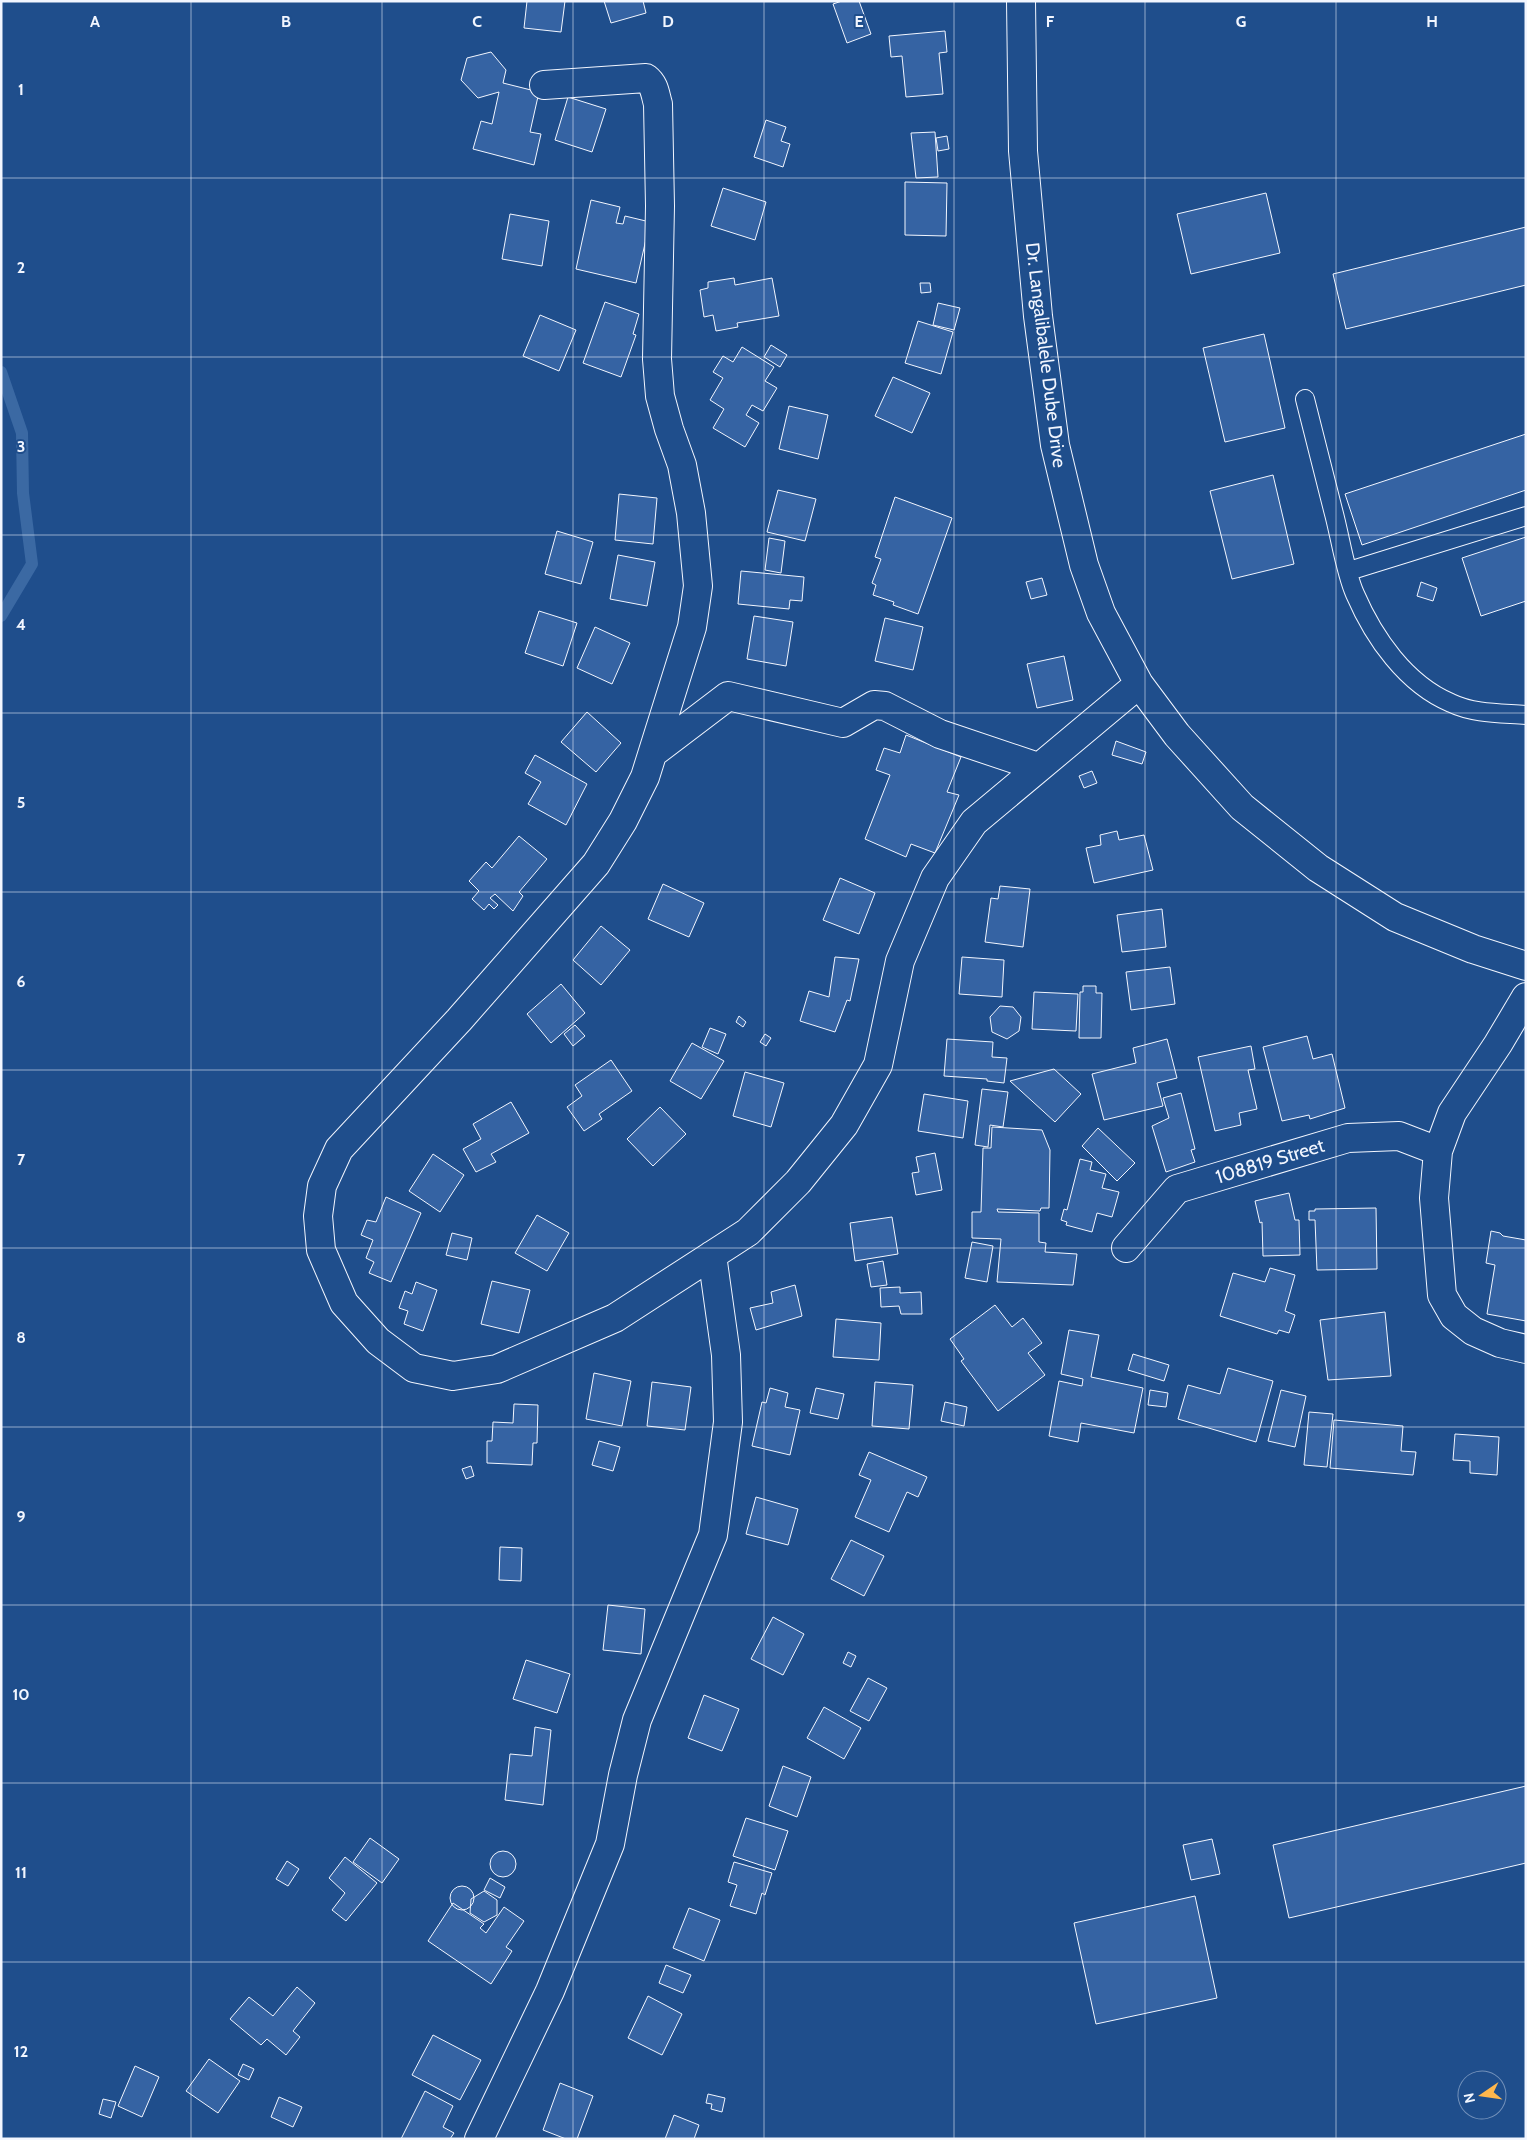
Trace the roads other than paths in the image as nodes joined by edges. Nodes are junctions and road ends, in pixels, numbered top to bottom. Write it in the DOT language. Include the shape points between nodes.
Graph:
graph roads {
  1 [pos="1021,1"];
  2 [pos="544,85"];
  3 [pos="1304,400"];
  4 [pos="1526,516"];
  5 [pos="1349,571"];
  6 [pos="1139,684"];
  7 [pos="1526,715"];
  8 [pos="652,753"];
  9 [pos="1038,767"];
  10 [pos="1526,966"];
  11 [pos="1526,997"];
  12 [pos="1438,1151"];
  13 [pos="1126,1248"];
  14 [pos="712,1255"];
  15 [pos="1526,1349"];
  16 [pos="479,2139"];
  1 -- 6 [label="street, Dr. Langalibalele Dube Drive" via="1023,151 1038,316 1055,445 1084,565 1101,613"];
  2 -- 8 [label="street" via="646,78 652,83 658,104 660,206 656,359 660,396 682,465 691,513 698,586 692,627"];
  3 -- 5 [label="lane"];
  4 -- 5 [label="lane"];
  5 -- 7 [label="lane" via="1355,593 1372,627 1392,656 1430,693 1453,704 1484,712"];
  6 -- 9 [label="street"];
  6 -- 10 [label="street, Dr. Langalibalele Dube Drive" via="1177,735 1242,807 1318,868 1395,917 1473,949"];
  8 -- 9 [label="street" via="728,696 843,723 874,704 885,706 940,734"];
  8 -- 14 [label="street" via="645,777 623,822 596,864 339,1149 322,1186 318,1216 321,1250 344,1303 378,1341 414,1368 453,1376 496,1369 615,1318"];
  9 -- 14 [label="street" via="974,822 934,878 900,961 878,1065 844,1125 798,1182 748,1232"];
  11 -- 12 [label="street" via="1452,1113"];
  12 -- 13 [label="street, 108819 Street" via="1400,1136 1348,1138 1177,1189"];
  12 -- 15 [label="street" via="1434,1198 1442,1295 1454,1316 1473,1331 1500,1343"];
  14 -- 16 [label="street" via="726,1355 728,1422 713,1535 637,1720 610,1844 550,1991"];
}
